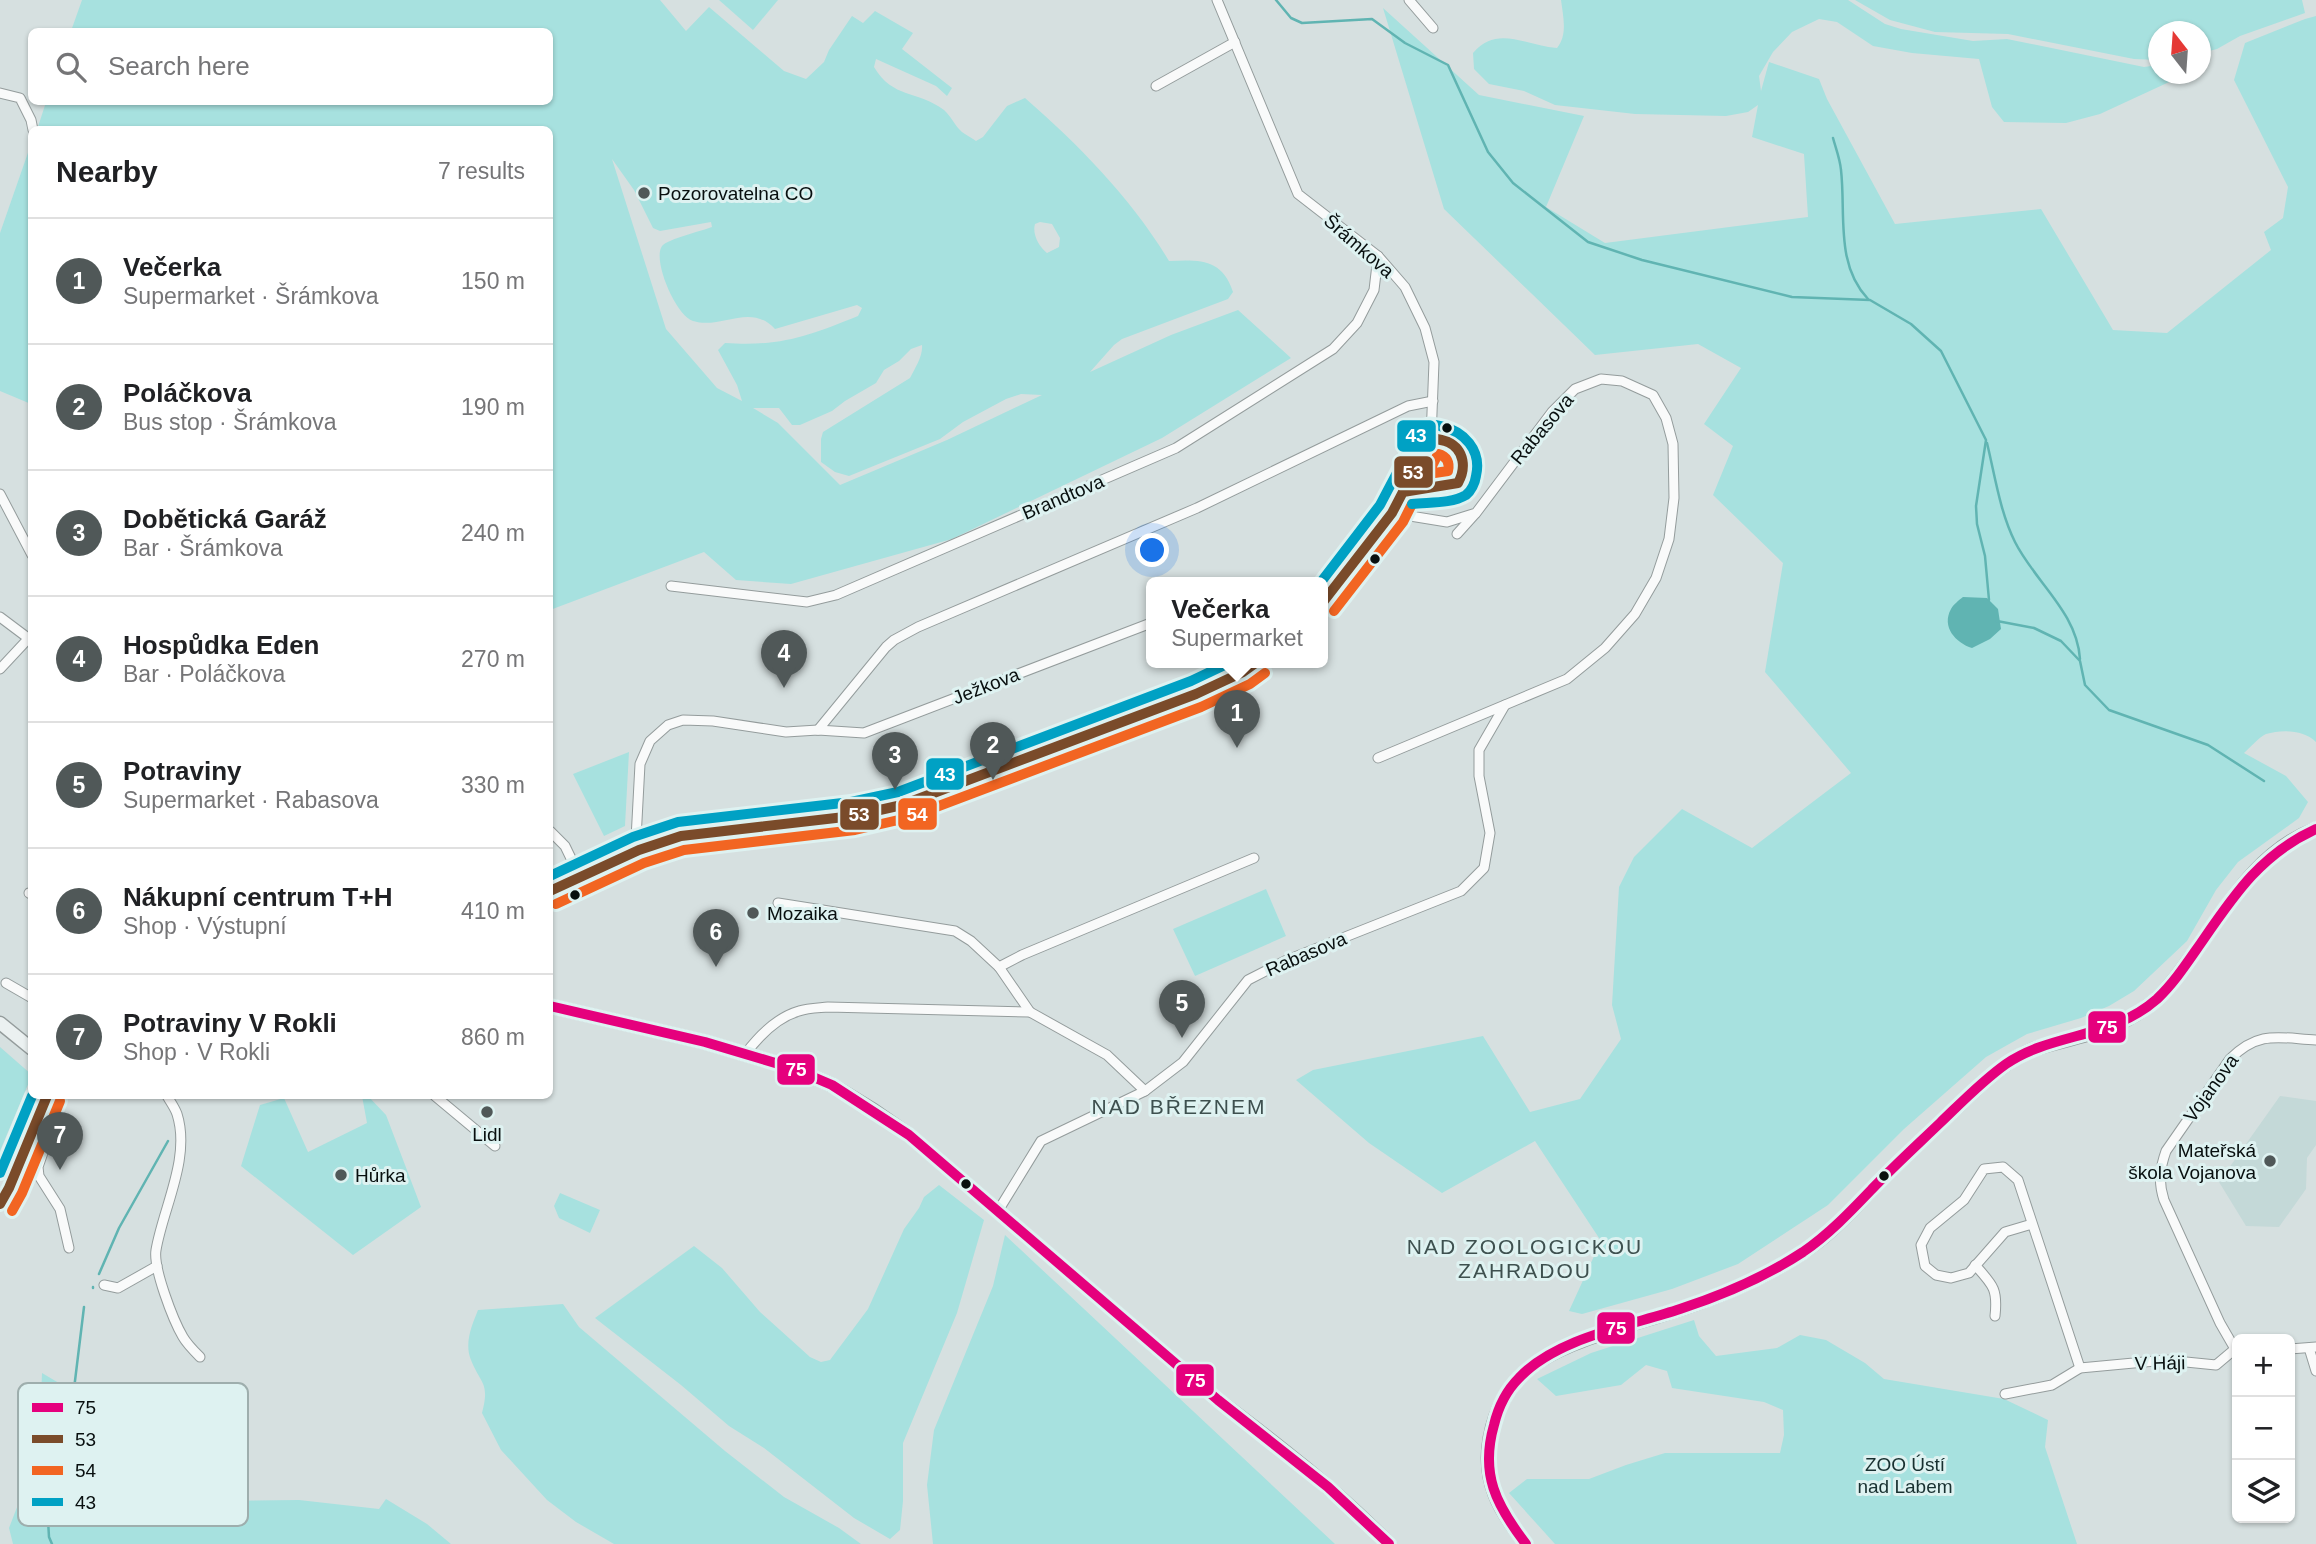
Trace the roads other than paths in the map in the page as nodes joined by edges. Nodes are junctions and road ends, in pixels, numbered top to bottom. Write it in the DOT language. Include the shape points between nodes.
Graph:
graph roads {
  1 [pos="1217,0"];
  2 [pos="1409,0"];
  3 [pos="1433,28"];
  4 [pos="1235,42"];
  5 [pos="1156,86"];
  6 [pos="0,93"];
  7 [pos="32,126"];
  8 [pos="1378,256"];
  9 [pos="1433,401"];
  10 [pos="1431,438"];
  11 [pos="1447,442"];
  12 [pos="0,494"];
  13 [pos="1392,513"];
  14 [pos="1476,513"];
  15 [pos="1457,534"];
  16 [pos="28,547"];
  17 [pos="671,586"];
  18 [pos="1328,596"];
  19 [pos="0,617"];
  20 [pos="1146,626"];
  21 [pos="28,638"];
  22 [pos="28,642"];
  23 [pos="1249,668"];
  24 [pos="0,669"];
  25 [pos="1506,705"];
  26 [pos="818,730"];
  27 [pos="1378,758"];
  28 [pos="2316,830"];
  29 [pos="553,834"];
  30 [pos="639,850"];
  31 [pos="1254,858"];
  32 [pos="580,877"];
  33 [pos="553,890"];
  34 [pos="778,903"];
  35 [pos="999,967"];
  36 [pos="6,983"];
  37 [pos="28,996"];
  38 [pos="553,1007"];
  39 [pos="1030,1012"];
  40 [pos="0,1023"];
  41 [pos="2316,1040"];
  42 [pos="28,1046"];
  43 [pos="746,1053"];
  44 [pos="1145,1091"];
  45 [pos="46,1099"];
  46 [pos="47,1099"];
  47 [pos="169,1099"];
  48 [pos="439,1099"];
  49 [pos="495,1146"];
  50 [pos="0,1204"];
  51 [pos="998,1211"];
  52 [pos="2032,1224"];
  53 [pos="69,1248"];
  54 [pos="1975,1265"];
  55 [pos="157,1266"];
  56 [pos="104,1285"];
  57 [pos="1995,1316"];
  58 [pos="2232,1342"];
  59 [pos="2313,1348"];
  60 [pos="2295,1349"];
  61 [pos="2232,1352"];
  62 [pos="200,1357"];
  63 [pos="2080,1368"];
  64 [pos="2316,1371"];
  65 [pos="2005,1394"];
  66 [pos="1389,1544"];
  67 [pos="1526,1544"];
  1 -- 4 [label="street, Šrámkova"];
  2 -- 3 [label="street"];
  4 -- 5 [label="street"];
  4 -- 8 [label="street, Šrámkova" via="1298,194"];
  6 -- 7 [label="street" via="20,98"];
  8 -- 9 [label="street, Šrámkova" via="1405,287 1425,328 1434,362"];
  8 -- 17 [label="street, Brandtova" via="1374,290 1357,323 1333,349 1176,448 836,595 807,602"];
  9 -- 10 [label="street, Šrámkova"];
  9 -- 26 [label="street" via="1408,406 1197,508 918,627 894,640"];
  10 -- 11 [label="street"];
  10 -- 13 [label="street, Šrámkova"];
  12 -- 16 [label="street"];
  13 -- 14 [label="street" via="1447,522"];
  13 -- 18 [label="street, Šrámkova"];
  14 -- 15 [label="street, Rabasova"];
  14 -- 25 [label="street, Rabasova" via="1552,412 1575,389 1601,379 1622,381 1653,396 1666,418 1673,444 1674,498 1669,539 1656,578 1635,614 1605,648 1567,679"];
  19 -- 21 [label="street"];
  20 -- 26 [label="street, Ježkova" via="863,733"];
  22 -- 24 [label="street"];
  23 -- 30 [label="street" via="1196,694 902,804 853,816 681,835"];
  25 -- 27 [label="street, Rabasova"];
  25 -- 44 [label="street, Rabasova" via="1479,750 1490,833 1484,868 1461,891 1248,980 1183,1062"];
  26 -- 30 [label="street, Ježkova" via="786,732 683,720 668,725 650,741 640,764"];
  28 -- 67 [label="street" via="2286,843 2249,878 2151,1004 2113,1026 2034,1049 2005,1065 1817,1242 1714,1297 1566,1345 1525,1371 1499,1406 1489,1444 1493,1494"];
  29 -- 32 [label="street" via="565,846"];
  30 -- 32 [label="street"];
  31 -- 35 [label="street"];
  32 -- 33 [label="street"];
  34 -- 35 [label="street" via="955,931"];
  35 -- 39 [label="street"];
  36 -- 37 [label="street"];
  38 -- 43 [label="street"];
  39 -- 43 [label="street" via="799,1010 757,1038"];
  39 -- 44 [label="street" via="1107,1055"];
  40 -- 42 [label="street"];
  41 -- 58 [label="street, Vojanova" via="2271,1038 2253,1040 2241,1048 2166,1151 2161,1165 2164,1200"];
  43 -- 51 [label="street" via="832,1085 873,1110"];
  44 -- 51 [label="street, Rabasova" via="1041,1142"];
  45 -- 50 [label="street"];
  46 -- 53 [label="street" via="57,1115 38,1176 60,1209"];
  47 -- 55 [label="street" via="181,1134 174,1189 155,1252"];
  48 -- 49 [label="street"];
  51 -- 66 [label="street"];
  52 -- 54 [label="street" via="2005,1232"];
  52 -- 54 [label="street" via="2018,1180 2003,1167 1984,1169 1964,1200 1930,1228 1921,1245 1925,1266 1936,1275 1951,1278 1969,1273"];
  52 -- 63 [label="street"];
  54 -- 57 [label="street" via="1993,1286"];
  55 -- 56 [label="street" via="118,1288"];
  55 -- 62 [label="street" via="178,1327"];
  59 -- 60 [label="street"];
  59 -- 64 [label="street"];
  61 -- 63 [label="street, V Háji" via="2216,1364 2166,1360"];
  63 -- 65 [label="street, V Háji" via="2052,1385"];
}
